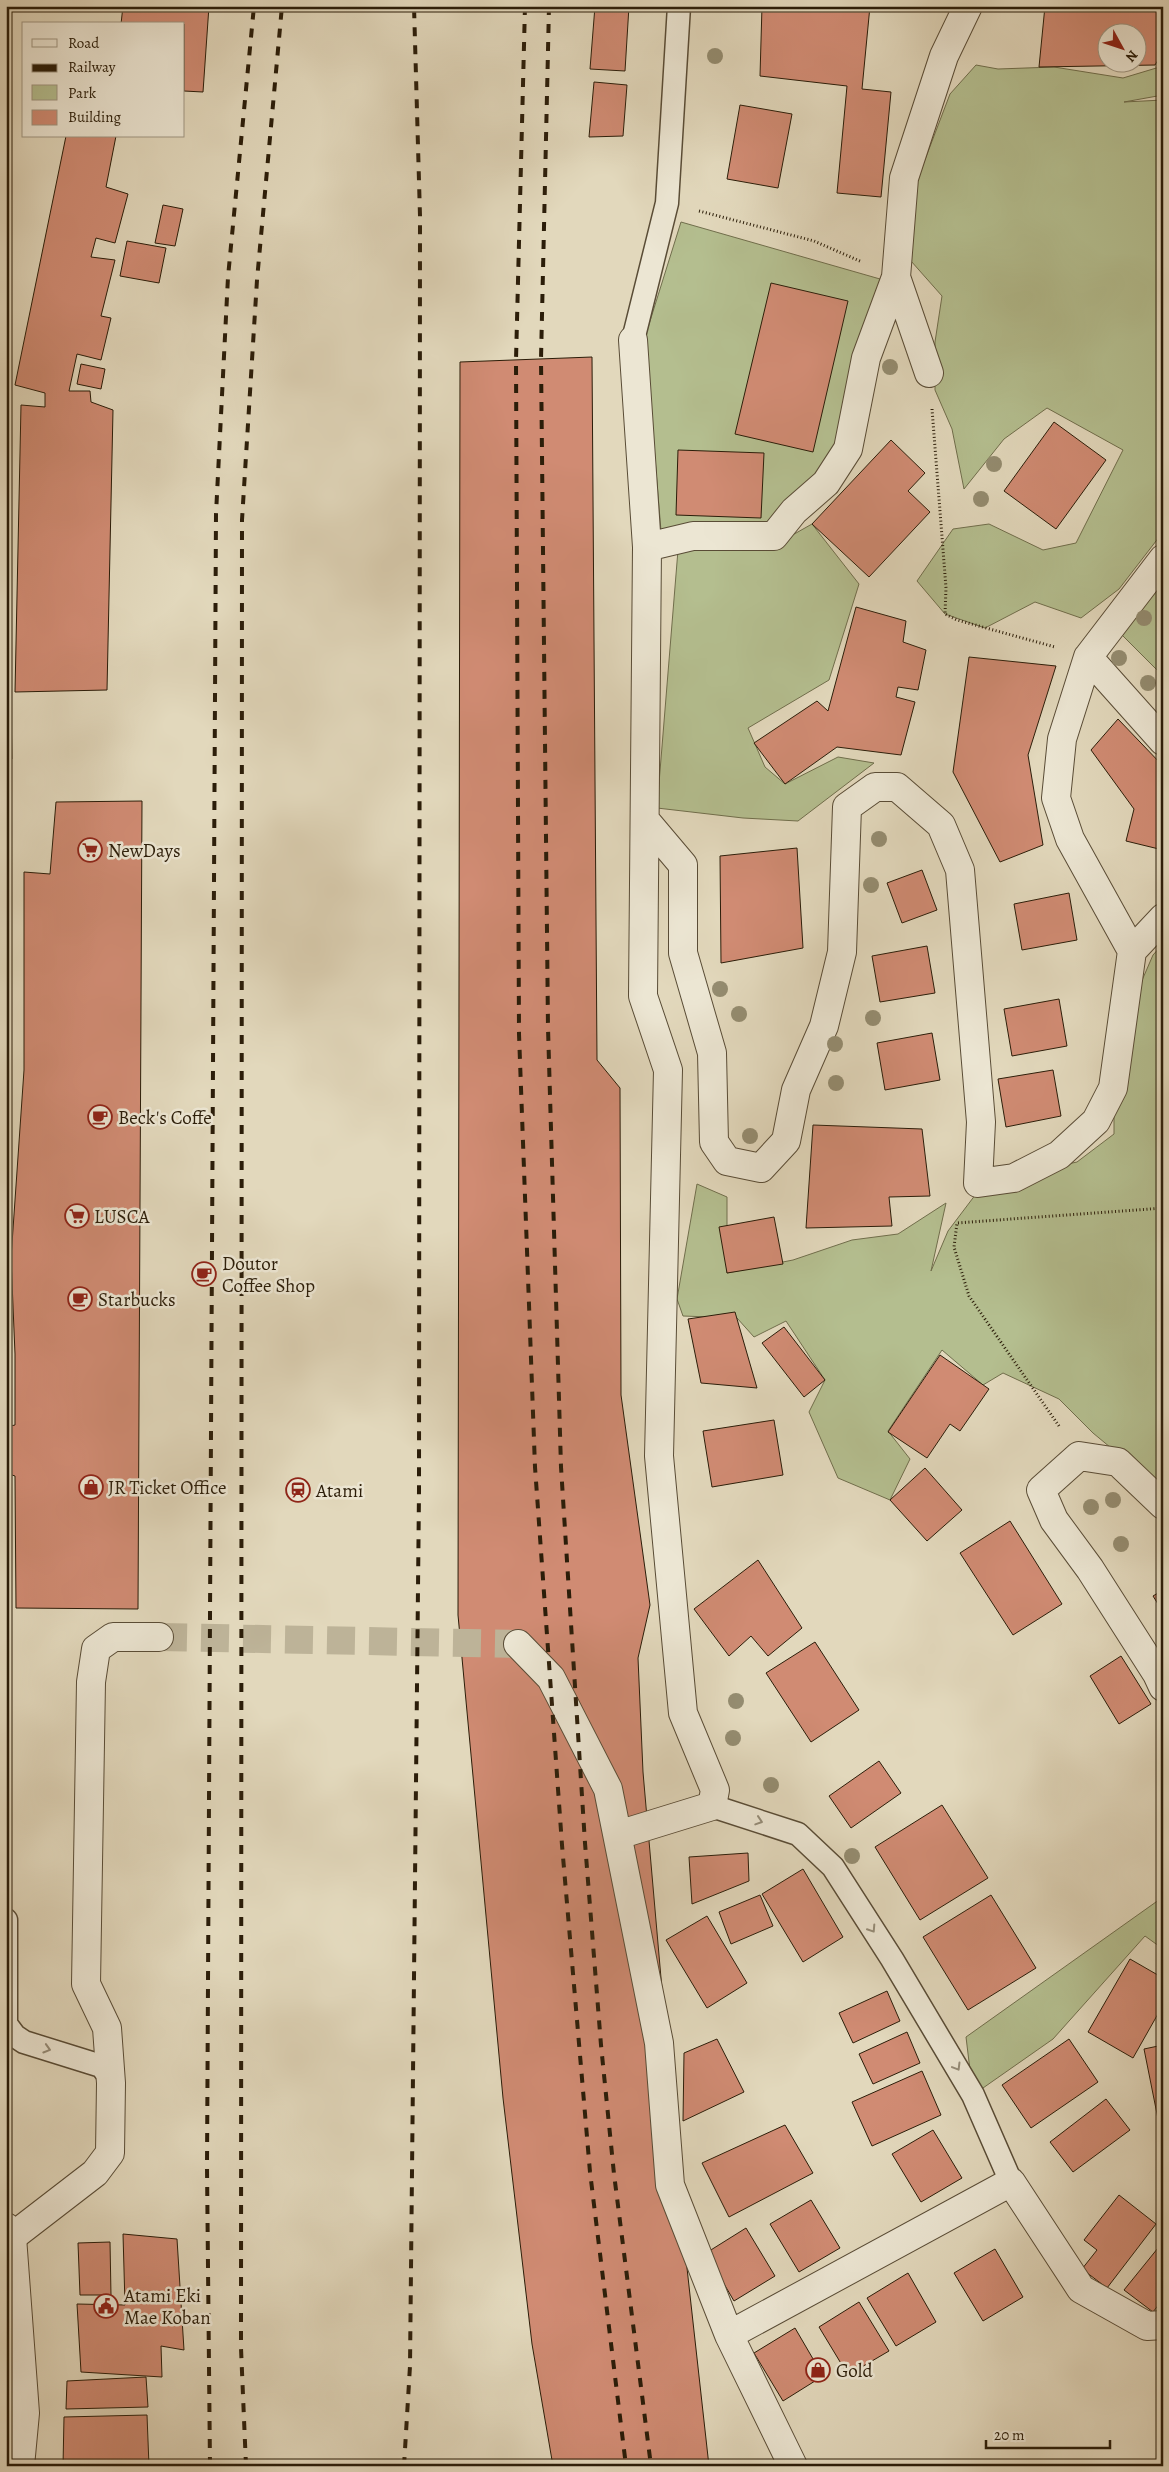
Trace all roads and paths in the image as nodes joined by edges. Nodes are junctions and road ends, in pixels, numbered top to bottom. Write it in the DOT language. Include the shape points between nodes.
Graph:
graph roads {
  1 [pos="679,6"];
  2 [pos="968,6"];
  3 [pos="667,203"];
  4 [pos="896,277"];
  5 [pos="633,340"];
  6 [pos="929,373"];
  7 [pos="647,547"];
  8 [pos="1163,559"];
  9 [pos="1088,656"];
  10 [pos="1163,741"];
  11 [pos="645,820"];
  12 [pos="1163,918"];
  13 [pos="1132,951"];
  14 [pos="1163,1208"];
  15 [pos="1079,1456"];
  16 [pos="1163,1505"];
  17 [pos="159,1637"];
  18 [pos="518,1644"];
  19 [pos="1163,1687"];
  20 [pos="712,1806"];
  21 [pos="618,1835"];
  22 [pos="6,1920"];
  23 [pos="6,2026"];
  24 [pos="111,2083"];
  25 [pos="1011,2182"];
  26 [pos="9,2232"];
  27 [pos="1163,2325"];
  28 [pos="729,2335"];
  29 [pos="20,2466"];
  30 [pos="793,2466"];
  1 -- 3 [label="lane"];
  2 -- 4 [label="street" via="944,56 904,178"];
  3 -- 4 [label="path" via="814,241"];
  3 -- 5 [label="lane"];
  4 -- 6 [label="street"];
  4 -- 7 [label="street" via="866,358 848,449 826,483 794,511 774,536 693,536"];
  5 -- 7 [label="street"];
  6 -- 9 [label="path" via="946,588 945,614"];
  7 -- 11 [label="street"];
  8 -- 9 [label="street"];
  9 -- 10 [label="street"];
  9 -- 13 [label="street" via="1062,739 1056,798 1070,839"];
  11 -- 13 [label="street" via="683,864 683,953 712,1052 714,1142 726,1161 761,1168 786,1141 796,1090 824,1026 842,952 847,806 875,787 897,786 941,825 960,870 981,1122 978,1183 1014,1178 1059,1154 1096,1121 1113,1088"];
  11 -- 20 [label="street" via="643,996 668,1070 659,1456 683,1713 715,1790"];
  12 -- 13 [label="street"];
  14 -- 15 [label="path" via="957,1223 954,1247 969,1296"];
  15 -- 16 [label="street" via="1118,1462"];
  15 -- 19 [label="street" via="1041,1490 1054,1520 1090,1569"];
  17 -- 24 [label="street" via="113,1637 96,1649 91,1682 86,1984 107,2028"];
  18 -- 21 [label="street" via="551,1678 608,1789"];
  20 -- 21 [label="street"];
  20 -- 25 [label="lane, one-way" via="798,1834 833,1868 973,2095"];
  21 -- 28 [label="street" via="659,2043 670,2185"];
  22 -- 23 [label="lane"];
  23 -- 24 [label="lane, one-way" via="24,2042 101,2066"];
  24 -- 26 [label="street" via="110,2153 95,2173"];
  25 -- 27 [label="street" via="1081,2290 1147,2326"];
  25 -- 28 [label="street"];
  26 -- 29 [label="street" via="25,2413"];
  28 -- 30 [label="street"];
}
